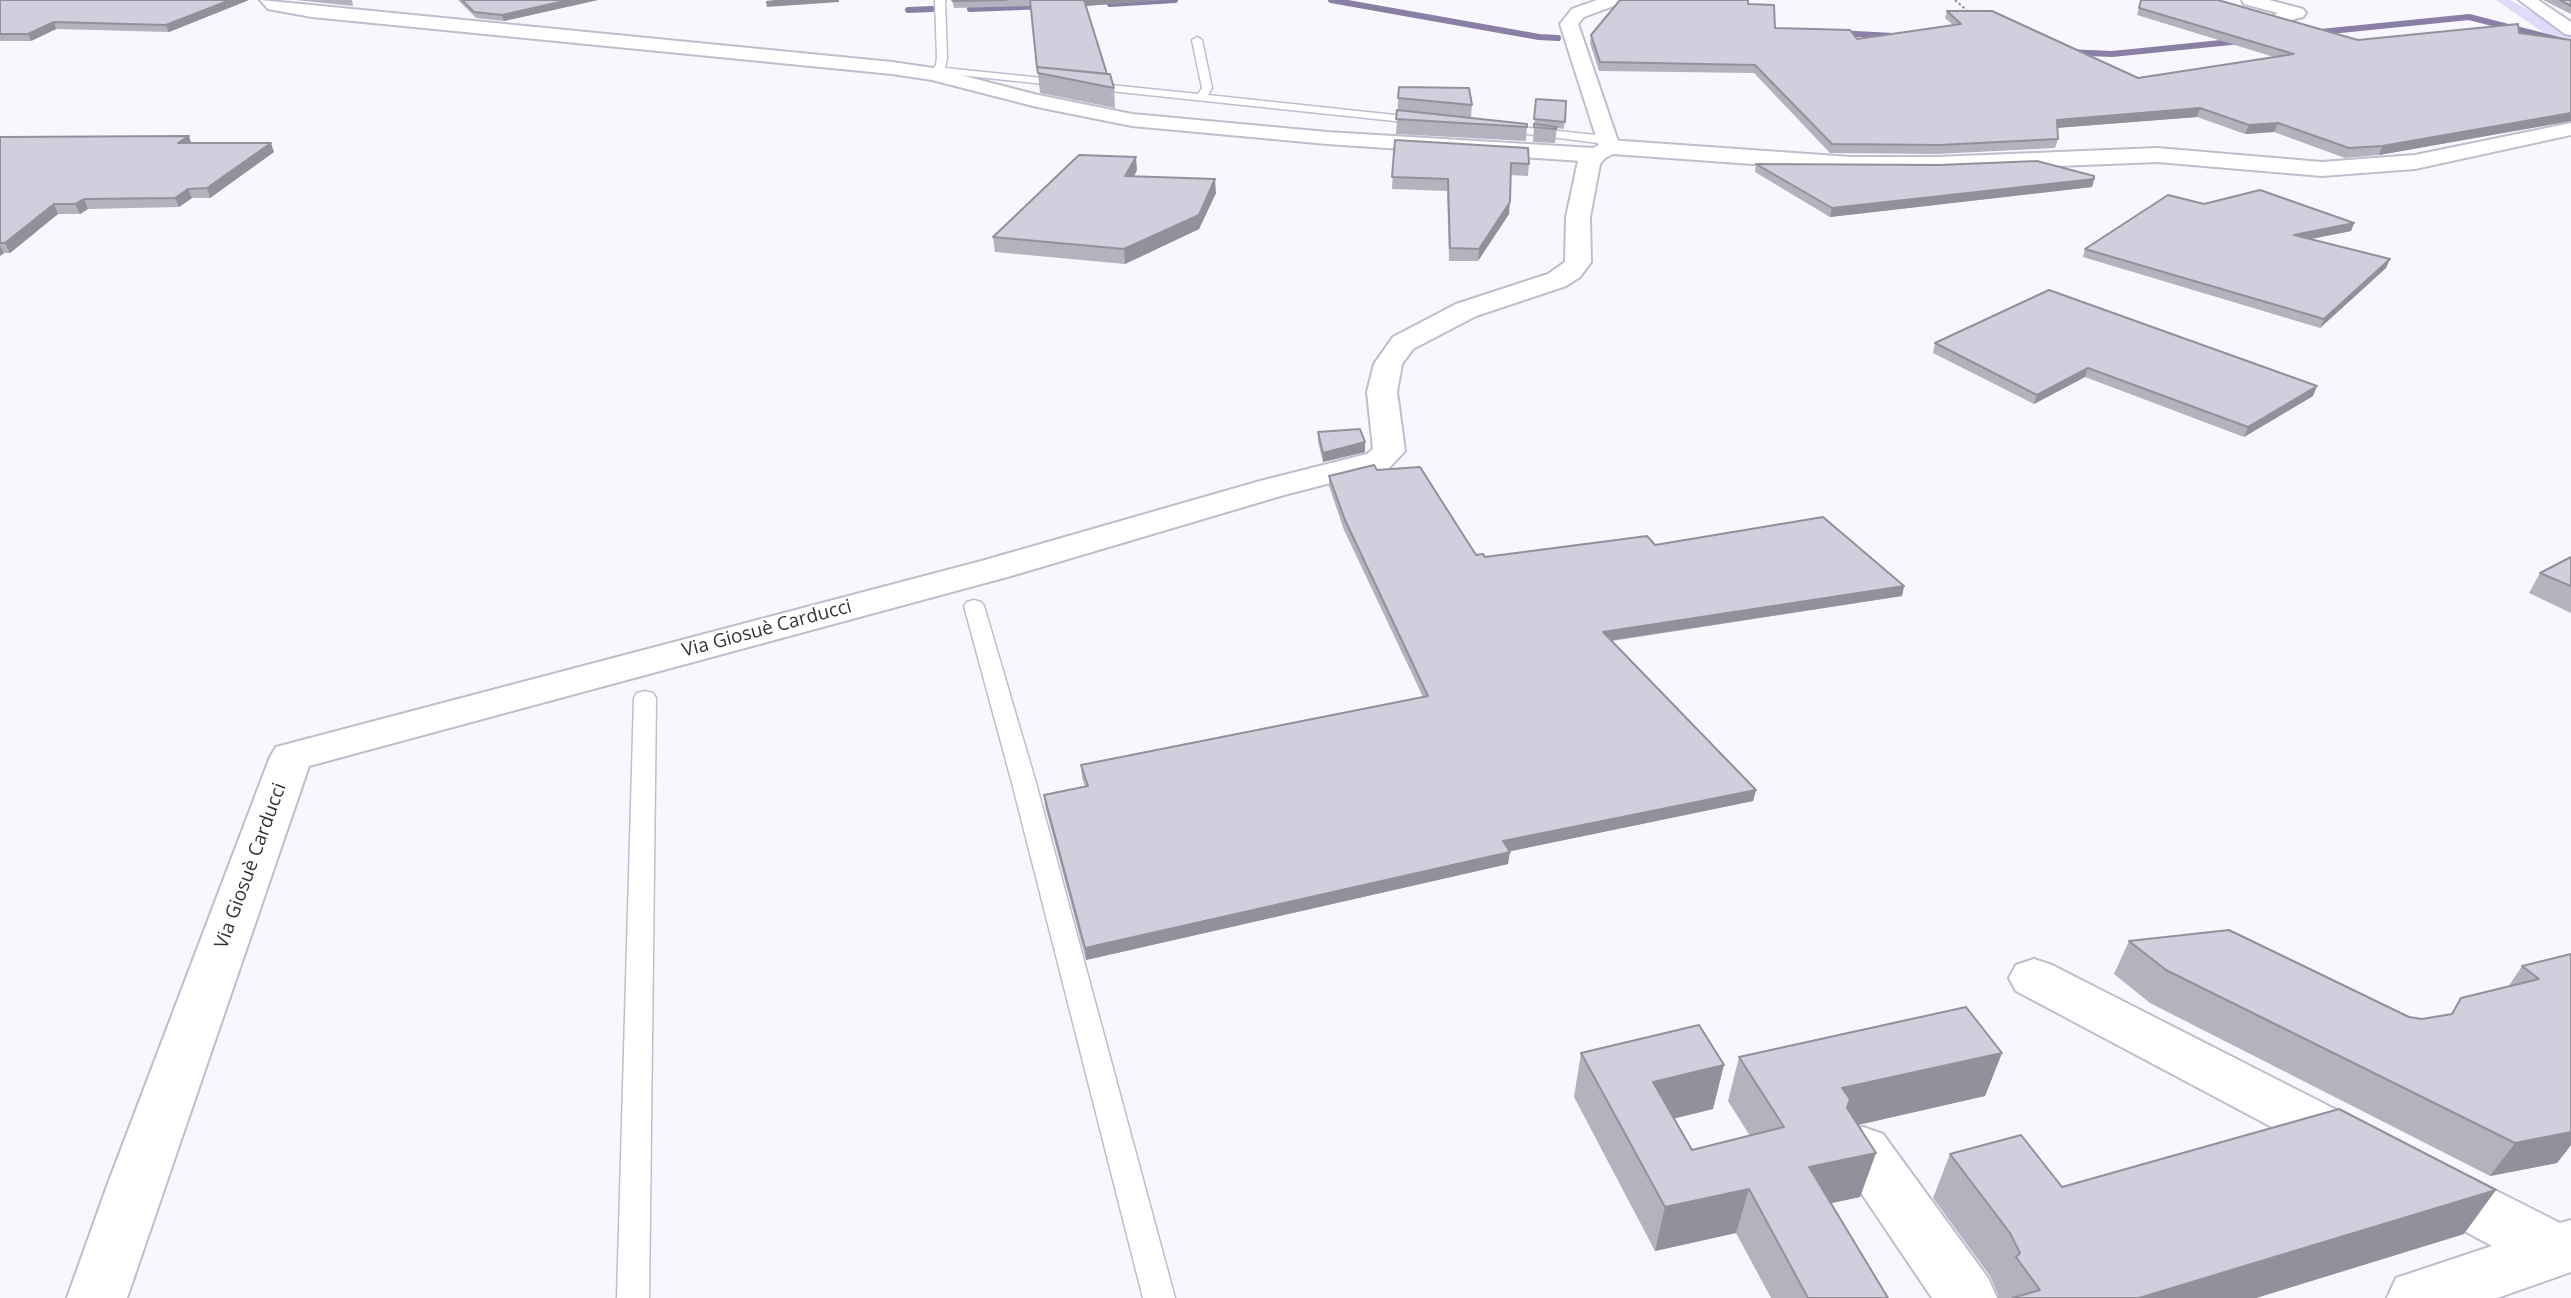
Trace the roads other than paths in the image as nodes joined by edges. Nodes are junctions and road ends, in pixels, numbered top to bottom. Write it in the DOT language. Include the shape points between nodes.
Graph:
graph roads {
  1 [pos="268,0"];
  2 [pos="940,0"];
  3 [pos="1613,0"];
  4 [pos="2250,0"];
  5 [pos="2528,0"];
  6 [pos="2275,19"];
  7 [pos="2571,30"];
  8 [pos="1197,40"];
  9 [pos="935,72"];
  10 [pos="1202,97"];
  11 [pos="1431,121"];
  12 [pos="1486,127"];
  13 [pos="2571,130"];
  14 [pos="1604,147"];
  15 [pos="974,607"];
  16 [pos="645,698"];
  17 [pos="2034,978"];
  18 [pos="1863,1150"];
  19 [pos="2564,1249"];
  20 [pos="97,1298"];
  21 [pos="633,1298"];
  22 [pos="1159,1298"];
  23 [pos="1967,1298"];
  24 [pos="2417,1298"];
  1 -- 9 [label="street" via="312,12"];
  2 -- 9 [label="lane" via="942,58"];
  3 -- 14 [label="street" via="1578,13 1569,24"];
  4 -- 6 [label="street" via="2297,13"];
  5 -- 7 [label="street"];
  8 -- 10 [label="lane" via="1208,88"];
  9 -- 10 [label="lane"];
  9 -- 14 [label="street" via="1037,101 1132,120 1327,138"];
  10 -- 11 [label="lane"];
  12 -- 14 [label="lane"];
  13 -- 14 [label="street" via="2415,162 2332,169 2157,155 1825,164"];
  14 -- 20 [label="street, Via Giosuè Carducci" via="1589,161 1578,217 1578,262 1570,272 1466,310 1403,343 1388,364 1382,392 1389,451 1378,461 291,757"];
  15 -- 22 [label="lane"];
  16 -- 21 [label="lane"];
  17 -- 19 [label="street"];
  18 -- 23 [label="street"];
  19 -- 24 [label="street"];
}
